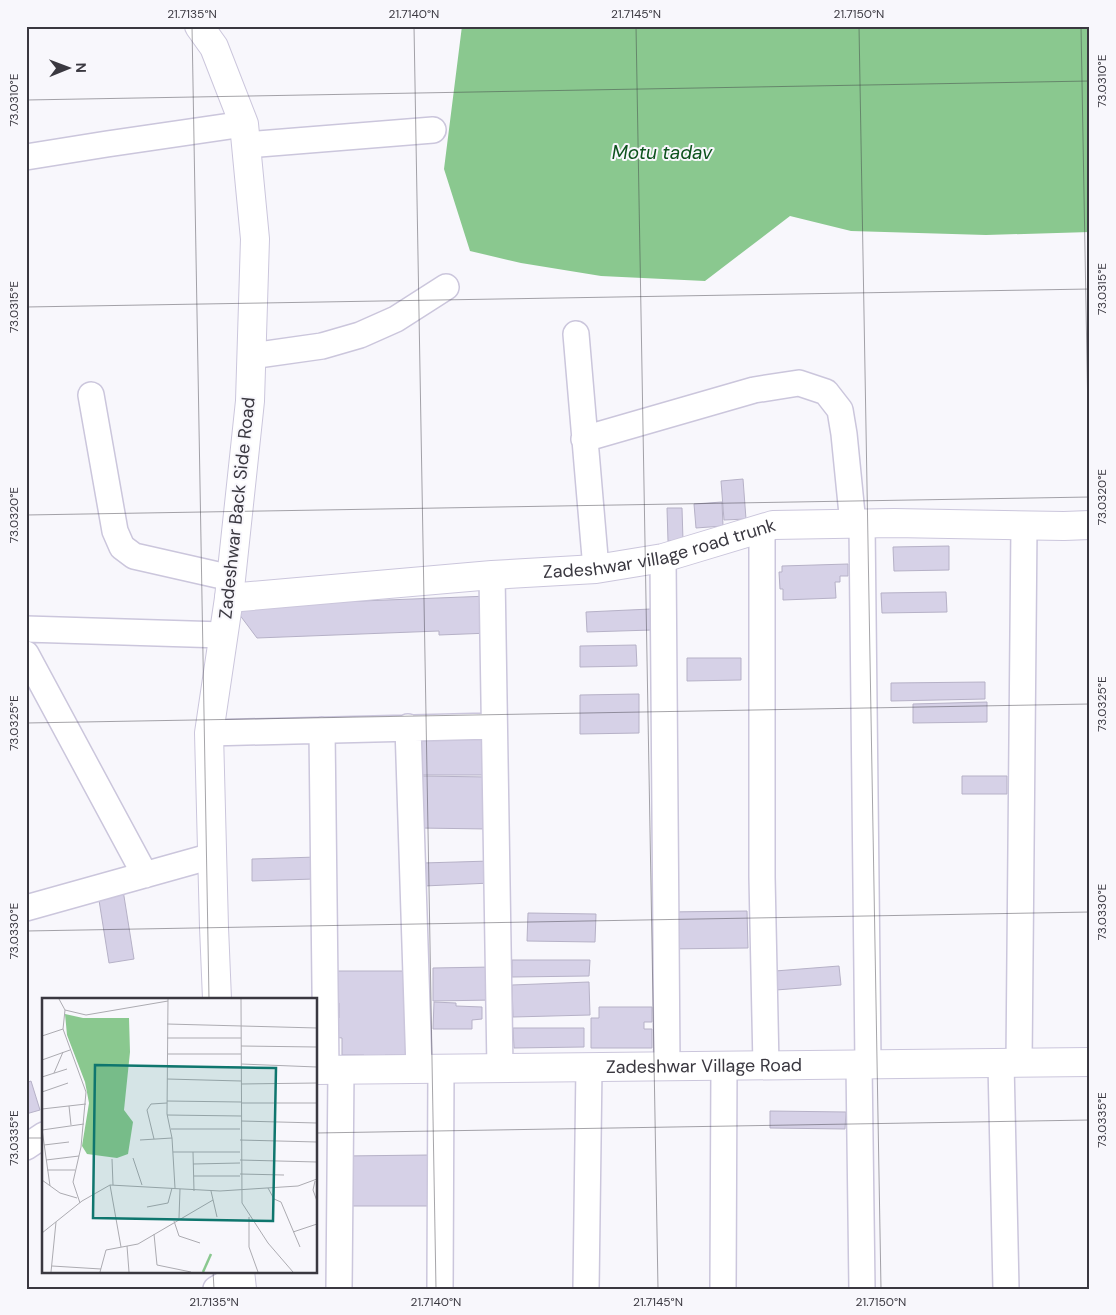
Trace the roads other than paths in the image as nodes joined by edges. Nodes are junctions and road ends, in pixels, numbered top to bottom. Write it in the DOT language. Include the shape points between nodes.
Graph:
graph roads {
  1 [pos="199,26"];
  2 [pos="433,130"];
  3 [pos="245,134"];
  4 [pos="26,157"];
  5 [pos="446,287"];
  6 [pos="576,334"];
  7 [pos="251,356"];
  8 [pos="91,395"];
  9 [pos="584,439"];
  10 [pos="858,524"];
  11 [pos="1090,525"];
  12 [pos="1024,526"];
  13 [pos="762,529"];
  14 [pos="663,558"];
  15 [pos="596,569"];
  16 [pos="492,575"];
  17 [pos="230,588"];
  18 [pos="26,629"];
  19 [pos="223,635"];
  20 [pos="26,654"];
  21 [pos="494,726"];
  22 [pos="408,727"];
  23 [pos="322,730"];
  24 [pos="209,732"];
  25 [pos="212,856"];
  26 [pos="145,874"];
  27 [pos="26,908"];
  28 [pos="217,998"];
  29 [pos="1090,1062"];
  30 [pos="1010,1063"];
  31 [pos="864,1064"];
  32 [pos="667,1066"];
  33 [pos="724,1066"];
  34 [pos="766,1066"];
  35 [pos="589,1068"];
  36 [pos="430,1069"];
  37 [pos="500,1069"];
  38 [pos="328,1070"];
  39 [pos="241,1278"];
  40 [pos="216,1289"];
  41 [pos="339,1289"];
  42 [pos="440,1289"];
  43 [pos="586,1289"];
  44 [pos="723,1289"];
  45 [pos="862,1289"];
  46 [pos="1006,1289"];
  1 -- 3 [label="street, Zadeshwar Back Side Road" via="214,46"];
  2 -- 3 [label="street"];
  3 -- 4 [label="street" via="107,144"];
  3 -- 7 [label="street, Zadeshwar Back Side Road" via="255,239"];
  5 -- 7 [label="street" via="396,319 360,335 322,346"];
  6 -- 9 [label="street"];
  7 -- 17 [label="street, Zadeshwar Back Side Road" via="250,401"];
  8 -- 17 [label="street" via="115,532 122,547 134,556"];
  9 -- 10 [label="street" via="754,390 799,383 826,392 840,410"];
  9 -- 15 [label="street"];
  10 -- 12 [label="street, Zadeshwar village road trunk"];
  10 -- 13 [label="street, Zadeshwar village road trunk" via="773,525"];
  10 -- 31 [label="street"];
  11 -- 12 [label="street, Zadeshwar village road trunk"];
  12 -- 30 [label="street"];
  13 -- 14 [label="street, Zadeshwar village road trunk"];
  13 -- 34 [label="street" via="762,877"];
  14 -- 15 [label="street, Zadeshwar village road trunk"];
  14 -- 32 [label="street"];
  15 -- 16 [label="street, Zadeshwar village road trunk"];
  16 -- 17 [label="street, Zadeshwar village road trunk"];
  16 -- 21 [label="street"];
  17 -- 19 [label="street, Zadeshwar Back Side Road"];
  18 -- 19 [label="street"];
  19 -- 24 [label="street, Zadeshwar Back Side Road"];
  20 -- 26 [label="street"];
  21 -- 22 [label="street"];
  21 -- 37 [label="street"];
  22 -- 23 [label="street"];
  22 -- 36 [label="street"];
  23 -- 24 [label="street"];
  23 -- 38 [label="street"];
  24 -- 25 [label="street, Zadeshwar Back Side Road"];
  25 -- 26 [label="street"];
  25 -- 28 [label="street, Zadeshwar Back Side Road"];
  26 -- 27 [label="street"];
  29 -- 30 [label="street, Zadeshwar Village Road"];
  30 -- 31 [label="street, Zadeshwar Village Road"];
  30 -- 46 [label="street"];
  31 -- 34 [label="street, Zadeshwar Village Road"];
  31 -- 45 [label="street"];
  32 -- 33 [label="street, Zadeshwar Village Road"];
  32 -- 35 [label="street, Zadeshwar Village Road"];
  33 -- 34 [label="street, Zadeshwar Village Road"];
  33 -- 44 [label="street"];
  35 -- 37 [label="street, Zadeshwar Village Road"];
  35 -- 43 [label="street"];
  36 -- 37 [label="street, Zadeshwar Village Road"];
  36 -- 38 [label="street, Zadeshwar Village Road"];
  36 -- 42 [label="street"];
  38 -- 41 [label="street"];
  39 -- 40 [label="street"];
}
